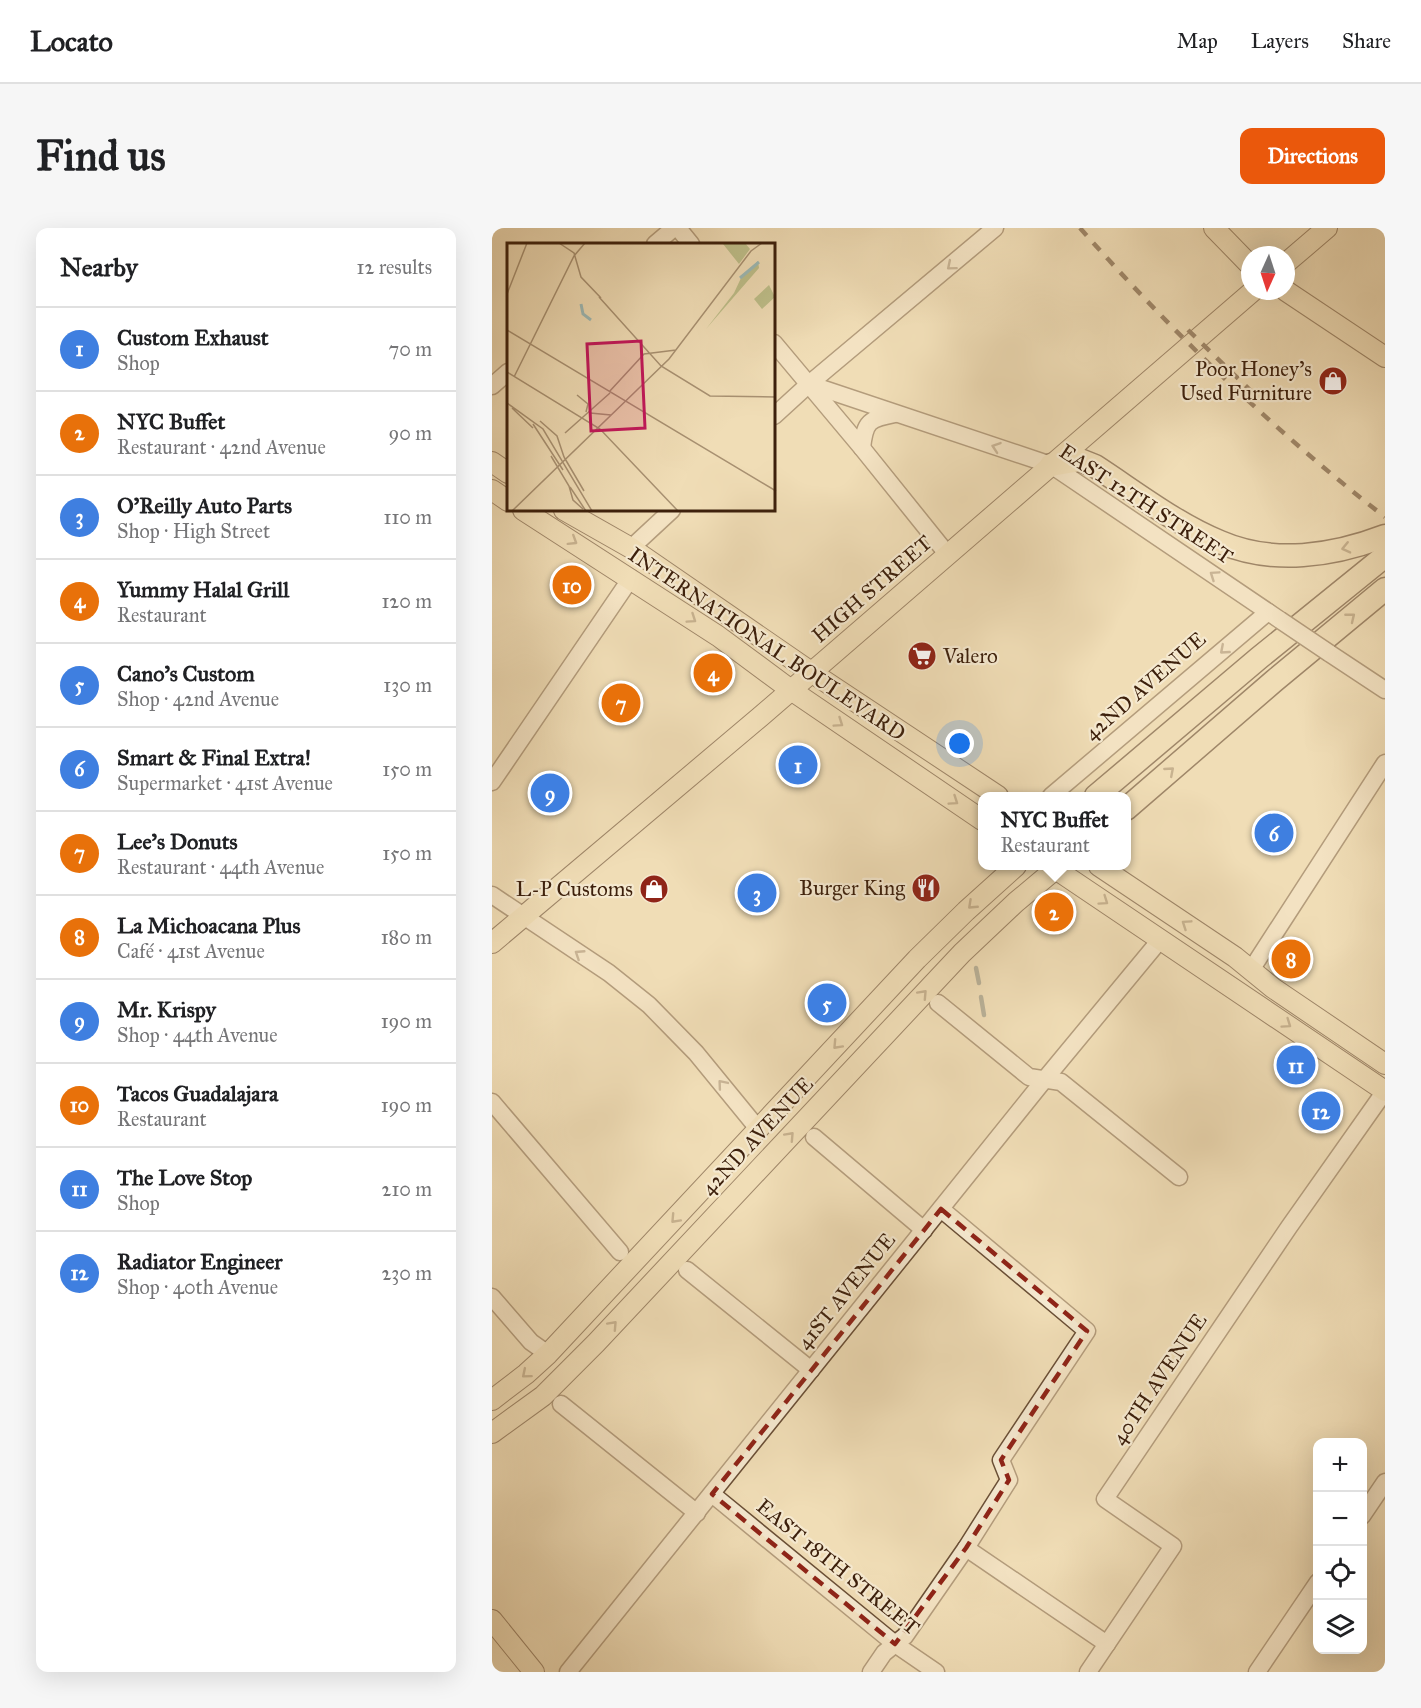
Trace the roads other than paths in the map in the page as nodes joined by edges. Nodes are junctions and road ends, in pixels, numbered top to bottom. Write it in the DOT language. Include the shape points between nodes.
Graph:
graph roads {
  1 [pos="676,228"];
  2 [pos="995,228"];
  3 [pos="1214,228"];
  4 [pos="1327,228"];
  5 [pos="656,243"];
  6 [pos="691,243"];
  7 [pos="1295,255"];
  8 [pos="1241,256"];
  9 [pos="1295,297"];
  10 [pos="1243,300"];
  11 [pos="776,345"];
  12 [pos="1385,357"];
  13 [pos="507,373"];
  14 [pos="809,384"];
  15 [pos="492,386"];
  16 [pos="776,414"];
  17 [pos="899,414"];
  18 [pos="862,448"];
  19 [pos="492,462"];
  20 [pos="1051,465"];
  21 [pos="507,472"];
  22 [pos="492,490"];
  23 [pos="507,500"];
  24 [pos="526,512"];
  25 [pos="568,512"];
  26 [pos="670,512"];
  27 [pos="1385,536"];
  28 [pos="631,548"];
  29 [pos="948,555"];
  30 [pos="1385,556"];
  31 [pos="631,578"];
  32 [pos="1385,589"];
  33 [pos="1274,616"];
  34 [pos="811,672"];
  35 [pos="791,690"];
  36 [pos="1385,690"];
  37 [pos="1385,763"];
  38 [pos="492,782"];
  39 [pos="992,792"];
  40 [pos="1056,792"];
  41 [pos="1101,792"];
  42 [pos="1131,805"];
  43 [pos="978,817"];
  44 [pos="1012,870"];
  45 [pos="1051,870"];
  46 [pos="1061,870"];
  47 [pos="1105,870"];
  48 [pos="492,896"];
  49 [pos="524,916"];
  50 [pos="1160,940"];
  51 [pos="492,943"];
  52 [pos="1251,970"];
  53 [pos="938,1003"];
  54 [pos="1385,1064"];
  55 [pos="1046,1079"];
  56 [pos="1385,1091"];
  57 [pos="492,1102"];
  58 [pos="759,1130"];
  59 [pos="814,1137"];
  60 [pos="1179,1178"];
  61 [pos="941,1209"];
  62 [pos="711,1220"];
  63 [pos="924,1230"];
  64 [pos="620,1252"];
  65 [pos="687,1270"];
  66 [pos="492,1297"];
  67 [pos="596,1343"];
  68 [pos="548,1354"];
  69 [pos="811,1370"];
  70 [pos="492,1400"];
  71 [pos="561,1404"];
  72 [pos="492,1433"];
  73 [pos="1385,1482"];
  74 [pos="712,1494"];
  75 [pos="1367,1509"];
  76 [pos="697,1513"];
  77 [pos="966,1548"];
  78 [pos="1313,1588"];
  79 [pos="492,1620"];
  80 [pos="895,1644"];
  81 [pos="1107,1644"];
  82 [pos="534,1672"];
  83 [pos="568,1672"];
  84 [pos="871,1672"];
  85 [pos="936,1672"];
  86 [pos="1088,1672"];
  87 [pos="1257,1672"];
  1 -- 5 [label="street"];
  1 -- 6 [label="street"];
  2 -- 14 [label="street, one-way"];
  3 -- 8 [label="main road"];
  4 -- 7 [label="main road"];
  9 -- 12 [label="main road"];
  10 -- 20 [label="main road, HIGH STREET"];
  11 -- 14 [label="street"];
  13 -- 15 [label="street"];
  14 -- 16 [label="street"];
  14 -- 17 [label="street, EAST 12TH STREET"];
  14 -- 18 [label="street"];
  17 -- 18 [label="street" via="874,418 864,429"];
  20 -- 17 [label="street, EAST 12TH STREET, one-way"];
  18 -- 29 [label="street"];
  19 -- 21 [label="main road"];
  27 -- 20 [label="highway, one-way" via="1306,555 1243,550 1200,532 1095,466 1080,460"];
  20 -- 29 [label="main road, HIGH STREET"];
  33 -- 20 [label="street, EAST 12TH STREET, one-way"];
  22 -- 23 [label="main road"];
  24 -- 31 [label="main road, INTERNATIONAL BOULEVARD, one-way"];
  25 -- 28 [label="main road, INTERNATIONAL BOULEVARD"];
  26 -- 28 [label="street"];
  28 -- 34 [label="main road, INTERNATIONAL BOULEVARD"];
  29 -- 34 [label="main road, HIGH STREET"];
  30 -- 41 [label="highway"];
  31 -- 35 [label="main road, INTERNATIONAL BOULEVARD, one-way"];
  31 -- 38 [label="street"];
  42 -- 32 [label="highway, one-way"];
  33 -- 36 [label="street, EAST 12TH STREET, bridge"];
  33 -- 40 [label="street, 42ND AVENUE, one-way"];
  34 -- 35 [label="main road, HIGH STREET"];
  34 -- 39 [label="main road, INTERNATIONAL BOULEVARD"];
  35 -- 43 [label="main road, INTERNATIONAL BOULEVARD, one-way"];
  35 -- 49 [label="main road, HIGH STREET"];
  37 -- 52 [label="street"];
  44 -- 58 [label="main road, 42ND AVENUE, one-way" via="930,946"];
  62 -- 45 [label="main road, 42ND AVENUE, one-way" via="962,953"];
  46 -- 50 [label="main road, one-way"];
  52 -- 47 [label="main road, one-way"];
  48 -- 49 [label="street"];
  49 -- 51 [label="main road, HIGH STREET"];
  58 -- 49 [label="street, one-way" via="696,1053 649,1005"];
  50 -- 55 [label="street, 41ST AVENUE"];
  50 -- 56 [label="main road, one-way"];
  52 -- 54 [label="main road"];
  53 -- 55 [label="street" via="1029,1077"];
  55 -- 60 [label="street" via="1061,1082"];
  55 -- 61 [label="street, 41ST AVENUE"];
  56 -- 81 [label="street, 40TH AVENUE" via="1288,1227 1105,1499 1173,1546"];
  57 -- 64 [label="street"];
  58 -- 62 [label="main road" via="759,1148 722,1190"];
  58 -- 68 [label="main road, 42ND AVENUE, one-way"];
  59 -- 63 [label="street"];
  61 -- 63 [label="street, 41ST AVENUE"];
  61 -- 77 [label="street" via="1087,1331 1001,1460 1009,1480"];
  67 -- 62 [label="main road, 42ND AVENUE, one-way"];
  63 -- 69 [label="street, 41ST AVENUE"];
  65 -- 69 [label="street"];
  66 -- 68 [label="street" via="531,1342"];
  67 -- 68 [label="main road" via="566,1359"];
  67 -- 72 [label="main road, 42ND AVENUE" via="543,1396"];
  68 -- 70 [label="main road, 42ND AVENUE, one-way"];
  69 -- 74 [label="street, 41ST AVENUE"];
  71 -- 76 [label="street"];
  73 -- 75 [label="street"];
  74 -- 76 [label="street, 41ST AVENUE"];
  74 -- 80 [label="street, EAST 18TH STREET"];
  76 -- 83 [label="street, 41ST AVENUE"];
  77 -- 80 [label="street" via="905,1636"];
  77 -- 81 [label="street"];
  78 -- 87 [label="street"];
  79 -- 82 [label="main road"];
  80 -- 84 [label="street"];
  80 -- 85 [label="street, EAST 18TH STREET"];
  81 -- 86 [label="street, 40TH AVENUE"];
}
